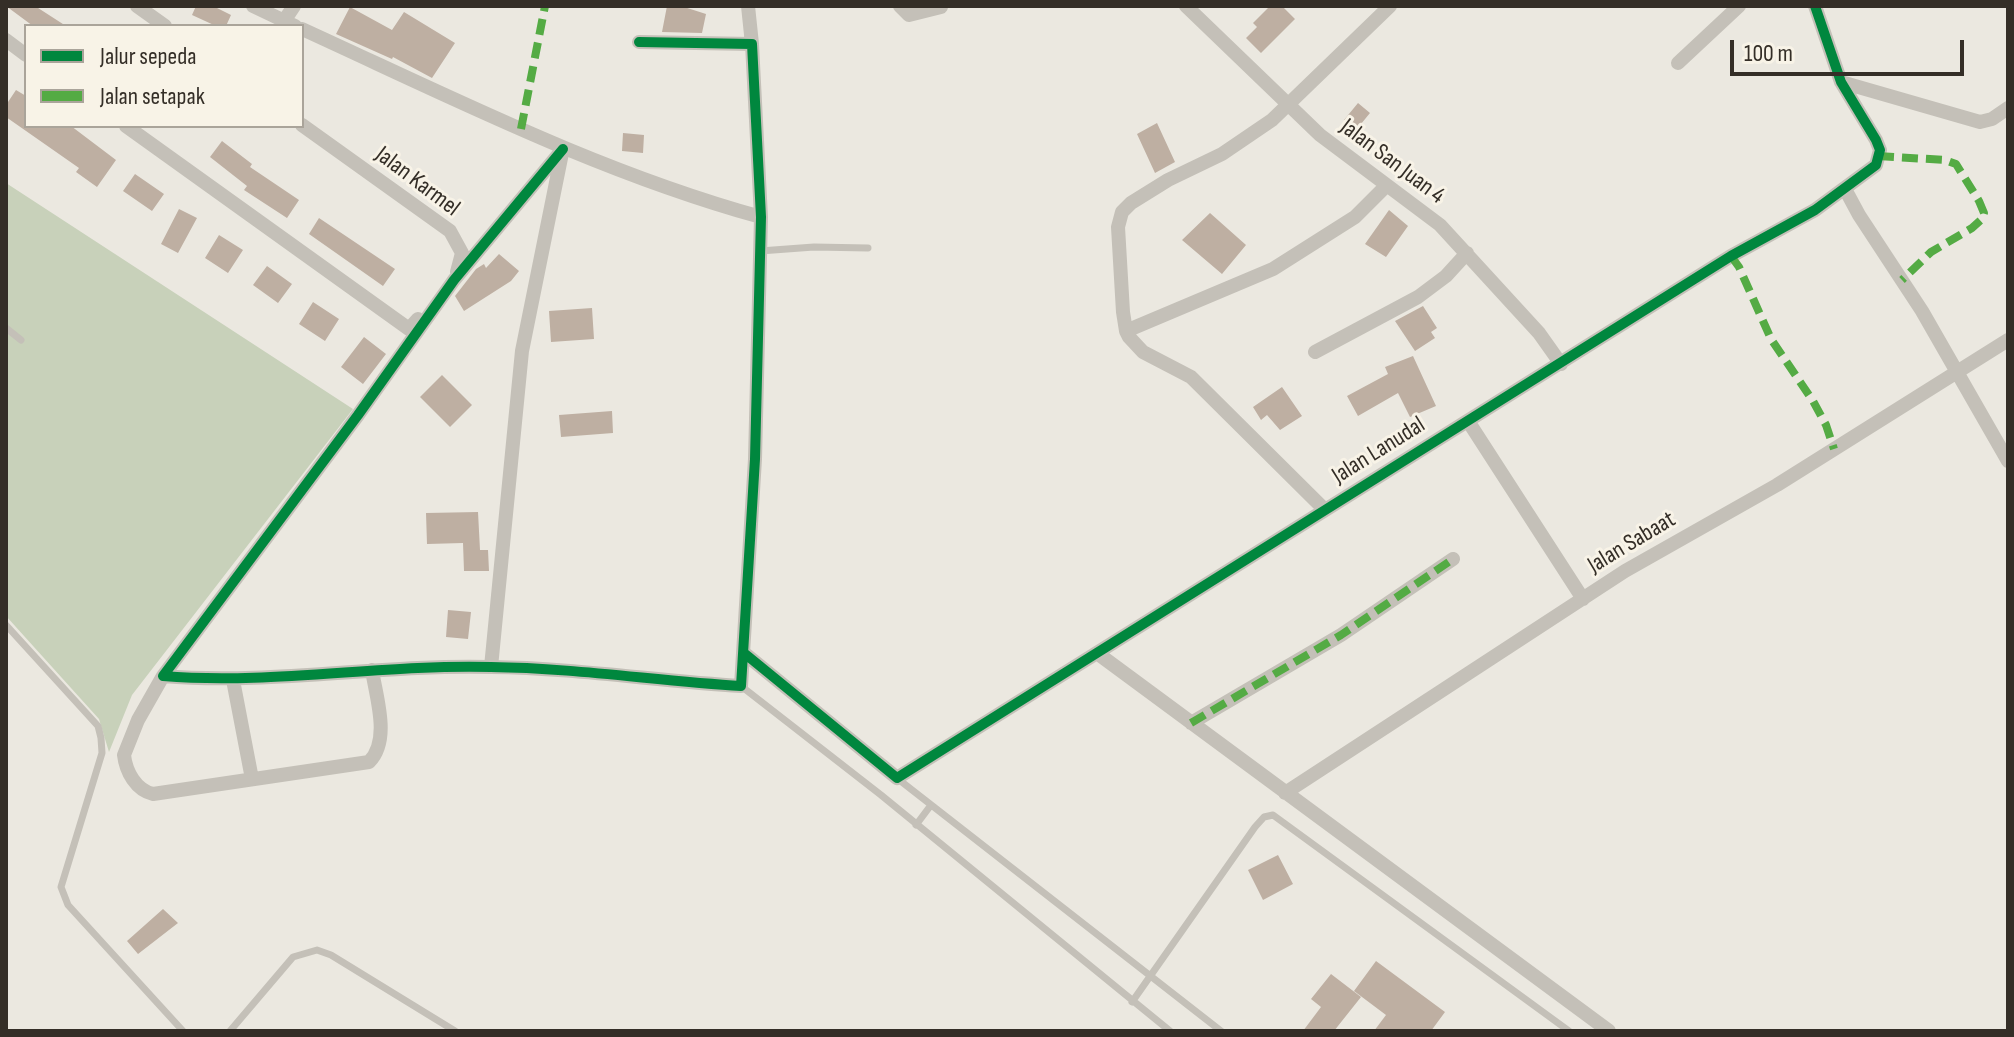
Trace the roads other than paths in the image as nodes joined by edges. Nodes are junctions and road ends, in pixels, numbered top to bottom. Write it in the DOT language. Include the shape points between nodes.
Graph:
graph roads {
  1 [pos="137,6"];
  2 [pos="253,6"];
  3 [pos="294,6"];
  4 [pos="748,6"];
  5 [pos="900,6"];
  6 [pos="1186,6"];
  7 [pos="1390,6"];
  8 [pos="1739,6"];
  9 [pos="1815,6"];
  10 [pos="941,7"];
  11 [pos="162,24"];
  12 [pos="290,24"];
  13 [pos="304,30"];
  14 [pos="6,40"];
  15 [pos="639,42"];
  16 [pos="752,44"];
  17 [pos="24,54"];
  18 [pos="1678,63"];
  19 [pos="1841,82"];
  20 [pos="1288,106"];
  21 [pos="2008,108"];
  22 [pos="304,126"];
  23 [pos="129,128"];
  24 [pos="563,149"];
  25 [pos="1386,186"];
  26 [pos="1845,189"];
  27 [pos="761,217"];
  28 [pos="868,248"];
  29 [pos="760,251"];
  30 [pos="1467,253"];
  31 [pos="6,328"];
  32 [pos="1126,331"];
  33 [pos="21,340"];
  34 [pos="2008,340"];
  35 [pos="1315,352"];
  36 [pos="1561,364"];
  37 [pos="1958,372"];
  38 [pos="1468,421"];
  39 [pos="2008,461"];
  40 [pos="1324,509"];
  41 [pos="1453,559"];
  42 [pos="1583,599"];
  43 [pos="6,625"];
  44 [pos="744,653"];
  45 [pos="1097,653"];
  46 [pos="491,667"];
  47 [pos="372,670"];
  48 [pos="163,676"];
  49 [pos="233,680"];
  50 [pos="741,686"];
  51 [pos="1191,723"];
  52 [pos="897,778"];
  53 [pos="252,779"];
  54 [pos="1285,793"];
  55 [pos="931,805"];
  56 [pos="916,825"];
  57 [pos="1150,975"];
  58 [pos="1132,1002"];
  59 [pos="183,1031"];
  60 [pos="230,1031"];
  61 [pos="455,1031"];
  62 [pos="1170,1031"];
  63 [pos="1221,1031"];
  64 [pos="1569,1031"];
  65 [pos="1609,1031"];
  1 -- 11 [label="street"];
  2 -- 12 [label="street"];
  3 -- 12 [label="street"];
  4 -- 16 [label="street"];
  5 -- 10 [label="street" via="909,15"];
  6 -- 20 [label="street, Jalan San Juan 4"];
  7 -- 20 [label="street"];
  8 -- 18 [label="street"];
  9 -- 19 [label="street"];
  13 -- 24 [label="street"];
  14 -- 17 [label="street"];
  15 -- 16 [label="street"];
  16 -- 27 [label="street"];
  19 -- 21 [label="street" via="1980,122"];
  19 -- 26 [label="street, Jalan Lanudal" via="1880,150 1876,165"];
  20 -- 25 [label="street, Jalan San Juan 4"];
  20 -- 32 [label="street" via="1234,147 1124,208 1118,227"];
  22 -- 23 [label="street, Jalan Karmel" via="450,231 459,244 462,260 456,273 409,329"];
  24 -- 27 [label="street"];
  24 -- 46 [label="street" via="522,351"];
  24 -- 48 [label="street" via="454,280"];
  25 -- 30 [label="street, Jalan San Juan 4" via="1440,225"];
  25 -- 32 [label="street" via="1355,217 1273,269"];
  26 -- 36 [label="street, Jalan Lanudal"];
  26 -- 37 [label="street"];
  27 -- 29 [label="street"];
  28 -- 29 [label="lane"];
  29 -- 44 [label="street"];
  30 -- 35 [label="street" via="1427,291"];
  30 -- 36 [label="street, Jalan San Juan 4"];
  31 -- 33 [label="lane"];
  32 -- 40 [label="street" via="1143,352 1191,377"];
  34 -- 37 [label="street, Jalan Sabaat"];
  36 -- 38 [label="street, Jalan Lanudal"];
  37 -- 39 [label="street"];
  37 -- 42 [label="street, Jalan Sabaat"];
  38 -- 40 [label="street, Jalan Lanudal"];
  38 -- 42 [label="street"];
  40 -- 45 [label="street, Jalan Lanudal"];
  41 -- 51 [label="street" via="1341,635"];
  42 -- 54 [label="street, Jalan Sabaat"];
  43 -- 59 [label="lane" via="85,710 101,738 102,753 61,887 63,896"];
  44 -- 50 [label="street"];
  44 -- 52 [label="street"];
  45 -- 51 [label="street"];
  45 -- 52 [label="street, Jalan Lanudal"];
  46 -- 47 [label="street"];
  46 -- 50 [label="street"];
  47 -- 49 [label="street"];
  47 -- 53 [label="street" via="380,747 369,762"];
  48 -- 49 [label="street"];
  48 -- 53 [label="street" via="125,748 125,762 140,789 161,794"];
  49 -- 53 [label="street"];
  50 -- 56 [label="lane"];
  51 -- 54 [label="street"];
  52 -- 55 [label="lane"];
  54 -- 65 [label="street"];
  55 -- 56 [label="lane"];
  55 -- 57 [label="lane"];
  56 -- 58 [label="lane"];
  57 -- 58 [label="lane"];
  57 -- 63 [label="lane"];
  57 -- 64 [label="lane" via="1255,827 1273,815"];
  58 -- 62 [label="lane"];
  60 -- 61 [label="lane" via="293,957 317,950"];
}
